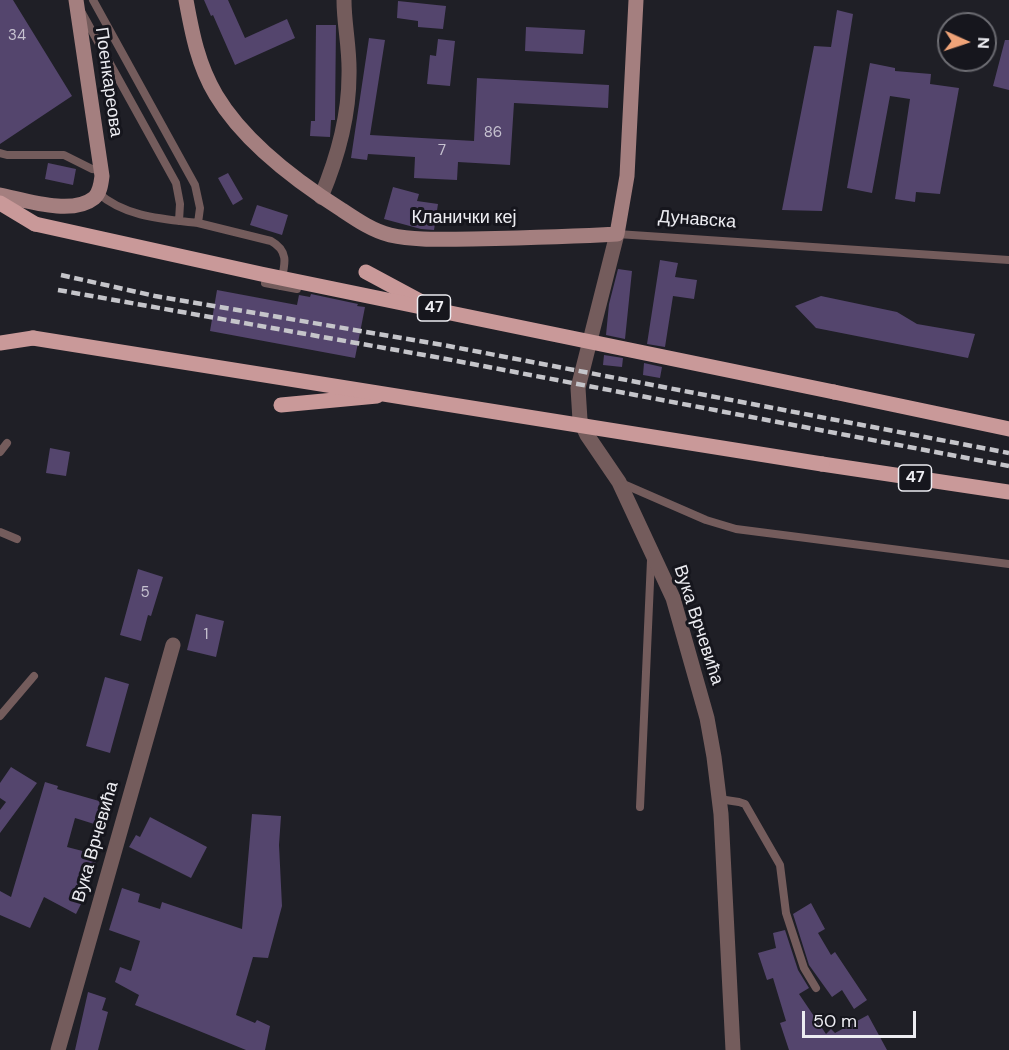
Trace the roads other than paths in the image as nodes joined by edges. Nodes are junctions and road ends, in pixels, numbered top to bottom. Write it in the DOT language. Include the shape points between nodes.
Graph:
graph roads {
  1 [pos="93,0"];
  2 [pos="186,0"];
  3 [pos="344,0"];
  4 [pos="636,0"];
  5 [pos="76,1"];
  6 [pos="0,153"];
  7 [pos="101,170"];
  8 [pos="98,193"];
  9 [pos="0,195"];
  10 [pos="321,197"];
  11 [pos="0,203"];
  12 [pos="0,217"];
  13 [pos="178,221"];
  14 [pos="198,223"];
  15 [pos="35,224"];
  16 [pos="617,234"];
  17 [pos="1009,260"];
  18 [pos="366,272"];
  19 [pos="265,283"];
  20 [pos="280,286"];
  21 [pos="297,289"];
  22 [pos="433,308"];
  23 [pos="0,333"];
  24 [pos="33,338"];
  25 [pos="0,344"];
  26 [pos="389,395"];
  27 [pos="281,405"];
  28 [pos="1009,429"];
  29 [pos="7,443"];
  30 [pos="0,452"];
  31 [pos="619,482"];
  32 [pos="1009,492"];
  33 [pos="0,532"];
  34 [pos="17,539"];
  35 [pos="652,549"];
  36 [pos="1009,564"];
  37 [pos="172,645"];
  38 [pos="34,676"];
  39 [pos="0,716"];
  40 [pos="719,799"];
  41 [pos="640,807"];
  42 [pos="816,988"];
  43 [pos="58,1050"];
  44 [pos="733,1050"];
  1 -- 14 [label="lane" via="195,185 200,208"];
  2 -- 10 [label="main road, Кланички кеј" via="199,58 216,95 273,159"];
  3 -- 10 [label="street" via="348,94 336,155"];
  4 -- 16 [label="main road" via="627,176"];
  5 -- 7 [label="main road, Поенкареова"];
  5 -- 13 [label="lane" via="176,183"];
  6 -- 7 [label="lane" via="64,155"];
  7 -- 8 [label="main road, Поенкареова"];
  8 -- 9 [label="main road" via="74,207"];
  8 -- 13 [label="lane" via="110,204 129,212"];
  10 -- 16 [label="main road, Кланички кеј" via="375,230 411,239"];
  11 -- 15 [label="main road"];
  12 -- 15 [label="main road, 47"];
  13 -- 14 [label="lane"];
  14 -- 20 [label="lane" via="280,246 284,264"];
  15 -- 22 [label="main road, 47, bridge"];
  16 -- 17 [label="lane, Дунавска"];
  16 -- 31 [label="street, Вука Врчевића" via="578,388 578,403 587,435"];
  18 -- 22 [label="main road"];
  19 -- 20 [label="lane"];
  20 -- 21 [label="lane"];
  22 -- 28 [label="main road, 47, bridge"];
  23 -- 24 [label="main road, 47"];
  24 -- 25 [label="main road"];
  24 -- 26 [label="main road, 47, bridge"];
  26 -- 27 [label="main road, bridge"];
  26 -- 32 [label="main road, 47, bridge"];
  29 -- 30 [label="lane"];
  31 -- 35 [label="street, Вука Врчевића"];
  31 -- 36 [label="lane" via="735,529"];
  33 -- 34 [label="lane"];
  35 -- 40 [label="street, Вука Врчевића" via="673,598 697,682"];
  35 -- 41 [label="lane"];
  37 -- 43 [label="street, Вука Врчевића"];
  38 -- 39 [label="lane"];
  40 -- 42 [label="lane" via="745,804 780,865 786,913 804,968"];
  40 -- 44 [label="street, Вука Врчевића"];
}
